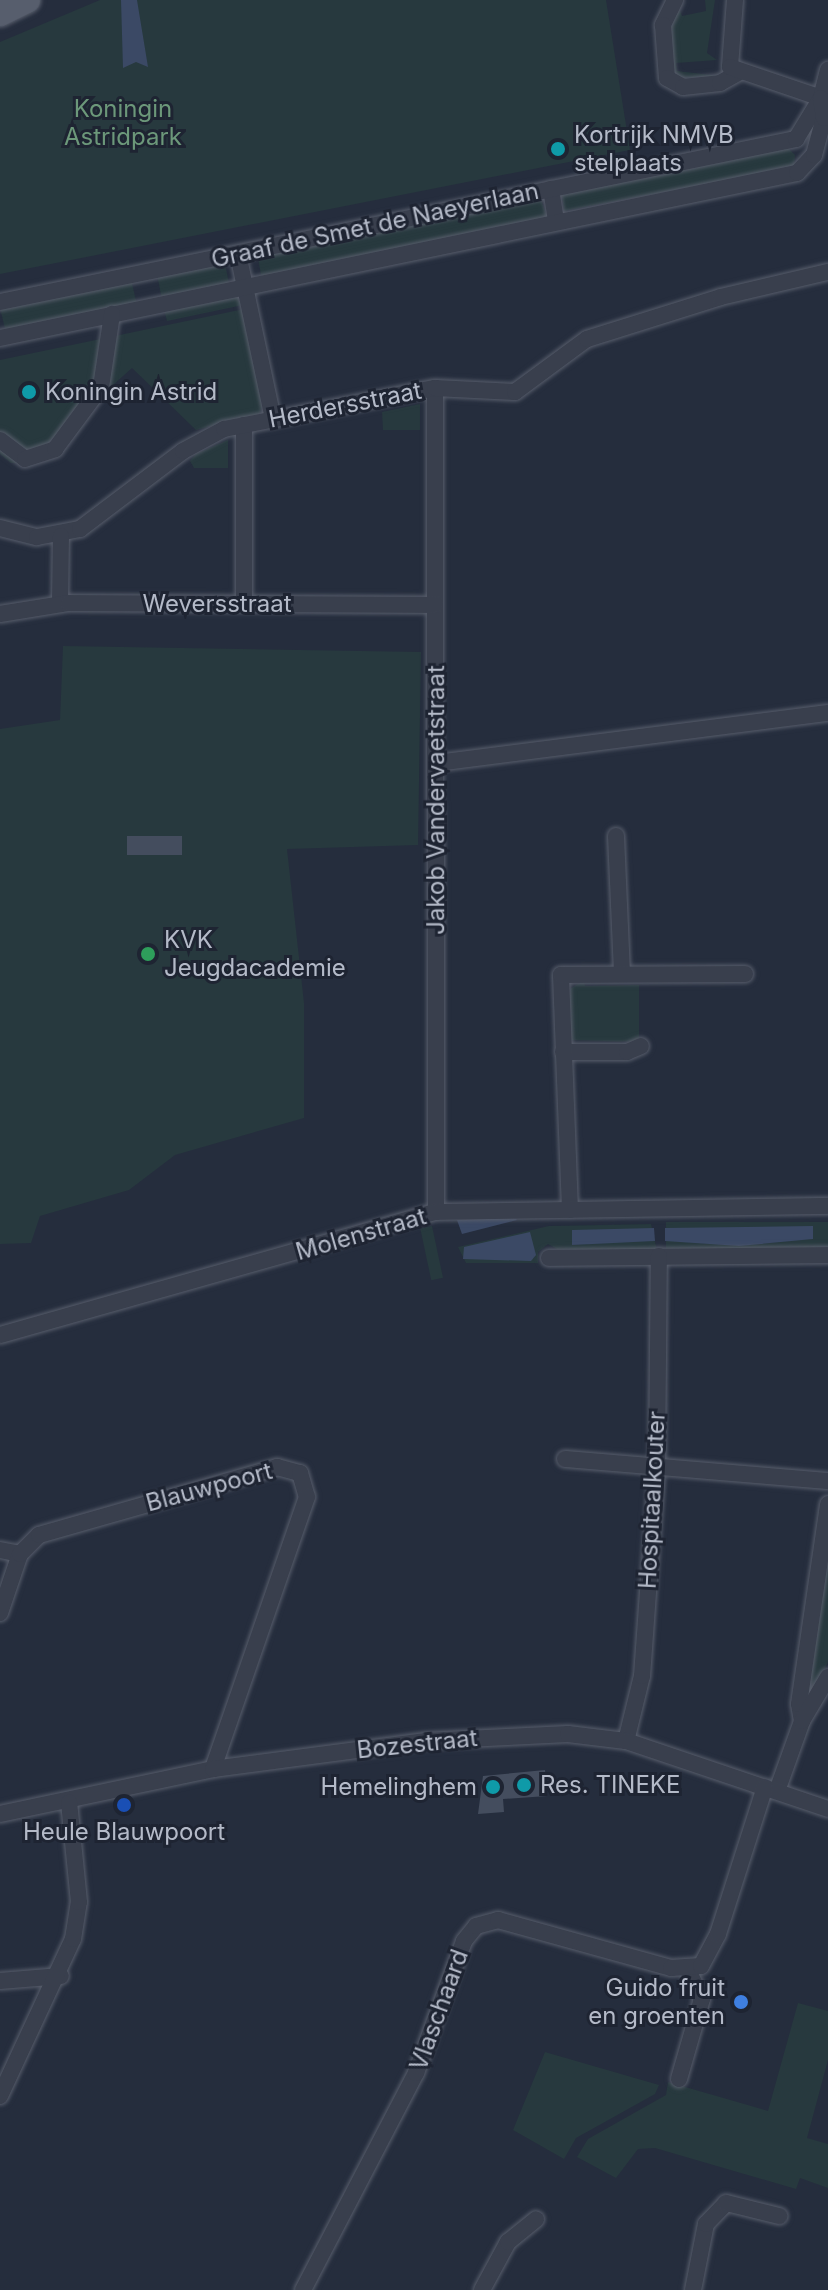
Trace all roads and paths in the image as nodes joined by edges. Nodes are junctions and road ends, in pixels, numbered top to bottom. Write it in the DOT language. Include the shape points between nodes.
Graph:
graph roads {
  1 [pos="27,0"];
  2 [pos="675,0"];
  3 [pos="735,0"];
  4 [pos="0,13"];
  5 [pos="828,70"];
  6 [pos="738,73"];
  7 [pos="821,98"];
  8 [pos="551,189"];
  9 [pos="556,222"];
  10 [pos="238,254"];
  11 [pos="828,272"];
  12 [pos="245,288"];
  13 [pos="0,302"];
  14 [pos="112,314"];
  15 [pos="0,338"];
  16 [pos="435,388"];
  17 [pos="273,419"];
  18 [pos="244,425"];
  19 [pos="0,440"];
  20 [pos="0,528"];
  21 [pos="61,536"];
  22 [pos="60,604"];
  23 [pos="244,604"];
  24 [pos="435,605"];
  25 [pos="0,614"];
  26 [pos="828,713"];
  27 [pos="437,763"];
  28 [pos="616,836"];
  29 [pos="622,974"];
  30 [pos="745,974"];
  31 [pos="641,1046"];
  32 [pos="563,1052"];
  33 [pos="828,1206"];
  34 [pos="570,1210"];
  35 [pos="436,1212"];
  36 [pos="828,1255"];
  37 [pos="659,1256"];
  38 [pos="549,1258"];
  39 [pos="0,1335"];
  40 [pos="565,1459"];
  41 [pos="657,1467"];
  42 [pos="828,1481"];
  43 [pos="828,1504"];
  44 [pos="0,1550"];
  45 [pos="20,1554"];
  46 [pos="0,1613"];
  47 [pos="828,1677"];
  48 [pos="802,1721"];
  49 [pos="626,1741"];
  50 [pos="213,1769"];
  51 [pos="771,1789"];
  52 [pos="69,1802"];
  53 [pos="828,1809"];
  54 [pos="0,1814"];
  55 [pos="688,1970"];
  56 [pos="61,1976"];
  57 [pos="0,1981"];
  58 [pos="679,2079"];
  59 [pos="0,2096"];
  60 [pos="779,2216"];
  61 [pos="536,2219"];
  62 [pos="304,2289"];
  63 [pos="482,2290"];
  64 [pos="693,2290"];
  1 -- 4 [label="main road"];
  2 -- 6 [label="street" via="663,25 667,78 683,87 720,83"];
  3 -- 6 [label="street" via="727,54"];
  5 -- 7 [label="street, Graaf de Smet de Naeyerlaan"];
  6 -- 7 [label="street" via="768,76"];
  7 -- 8 [label="street, Graaf de Smet de Naeyerlaan" via="796,139"];
  7 -- 9 [label="street, Graaf de Smet de Naeyerlaan" via="824,118 814,155 797,173"];
  8 -- 9 [label="street"];
  8 -- 10 [label="street, Graaf de Smet de Naeyerlaan"];
  9 -- 12 [label="street, Graaf de Smet de Naeyerlaan"];
  10 -- 12 [label="street"];
  10 -- 13 [label="street, Graaf de Smet de Naeyerlaan"];
  11 -- 16 [label="street, Herdersstraat" via="721,297 587,339 515,392"];
  12 -- 14 [label="street, Graaf de Smet de Naeyerlaan"];
  12 -- 17 [label="street"];
  14 -- 15 [label="street, Graaf de Smet de Naeyerlaan"];
  14 -- 19 [label="street" via="101,387 52,453 25,459"];
  16 -- 17 [label="street, Herdersstraat"];
  16 -- 24 [label="street, Jakob Vandervaetstraat"];
  17 -- 18 [label="street, Herdersstraat"];
  18 -- 21 [label="street, Herdersstraat" via="208,434 99,520"];
  18 -- 23 [label="street"];
  20 -- 21 [label="street"];
  21 -- 22 [label="street"];
  22 -- 23 [label="street, Weversstraat"];
  22 -- 25 [label="street, Weversstraat"];
  23 -- 24 [label="street, Weversstraat"];
  24 -- 27 [label="street, Jakob Vandervaetstraat"];
  26 -- 27 [label="street"];
  27 -- 35 [label="street, Jakob Vandervaetstraat"];
  28 -- 29 [label="street"];
  29 -- 30 [label="street"];
  29 -- 32 [label="street" via="561,975"];
  31 -- 32 [label="street" via="627,1052"];
  32 -- 34 [label="street"];
  33 -- 34 [label="street, Molenstraat"];
  34 -- 35 [label="street, Molenstraat"];
  35 -- 39 [label="street, Molenstraat"];
  36 -- 37 [label="street"];
  37 -- 38 [label="street"];
  37 -- 41 [label="street, Hospitaalkouter"];
  40 -- 41 [label="street"];
  41 -- 42 [label="street"];
  41 -- 49 [label="street, Hospitaalkouter" via="642,1676"];
  43 -- 48 [label="street" via="799,1704"];
  44 -- 45 [label="street"];
  45 -- 46 [label="street"];
  45 -- 50 [label="street, Blauwpoort" via="39,1535 277,1467 300,1473 307,1497"];
  47 -- 48 [label="street"];
  48 -- 51 [label="street"];
  49 -- 50 [label="street, Bozestraat" via="568,1734 496,1736"];
  49 -- 51 [label="street, Bozestraat"];
  50 -- 52 [label="street, Bozestraat"];
  51 -- 53 [label="street, Bozestraat"];
  51 -- 55 [label="street" via="710,1955"];
  52 -- 54 [label="street, Bozestraat"];
  52 -- 56 [label="street" via="79,1902"];
  55 -- 58 [label="street" via="702,1999"];
  55 -- 62 [label="street, Vlaschaard" via="498,1920 476,1926 464,1941 416,2073"];
  56 -- 57 [label="street"];
  56 -- 59 [label="street"];
  60 -- 64 [label="street" via="726,2203 706,2224"];
  61 -- 63 [label="street" via="508,2242"];
}
